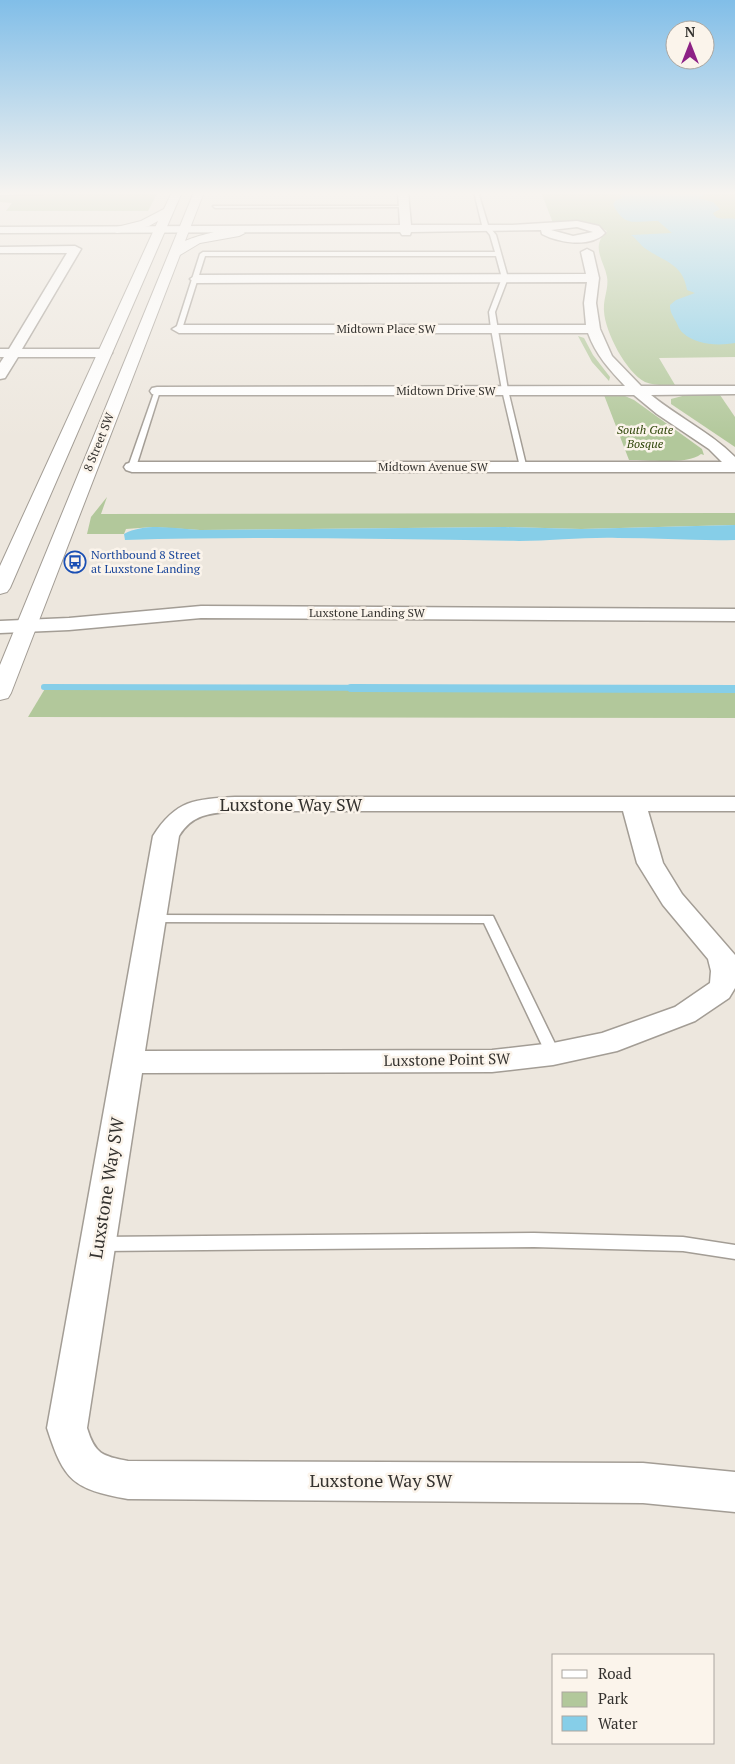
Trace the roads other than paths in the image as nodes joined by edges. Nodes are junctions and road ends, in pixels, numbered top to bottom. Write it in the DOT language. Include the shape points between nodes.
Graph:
graph roads {
  1 [pos="58,274"];
  2 [pos="140,274"];
  3 [pos="166,274"];
  4 [pos="197,274"];
  5 [pos="504,274"];
  6 [pos="592,274"];
  7 [pos="196,278"];
  8 [pos="505,278"];
  9 [pos="593,278"];
  10 [pos="179,329"];
  11 [pos="494,330"];
  12 [pos="593,330"];
  13 [pos="7,353"];
  14 [pos="105,353"];
  15 [pos="0,375"];
  16 [pos="505,390"];
  17 [pos="637,390"];
  18 [pos="735,390"];
  19 [pos="156,391"];
  20 [pos="735,466"];
  21 [pos="132,467"];
  22 [pos="524,467"];
  23 [pos="7,564"];
  24 [pos="0,588"];
  25 [pos="735,615"];
  26 [pos="26,626"];
  27 [pos="0,627"];
  28 [pos="0,693"];
  29 [pos="735,804"];
  30 [pos="634,805"];
  31 [pos="152,919"];
  32 [pos="553,1054"];
  33 [pos="128,1062"];
  34 [pos="98,1244"];
  35 [pos="735,1252"];
  36 [pos="735,1492"];
  1 -- 13 [label="street"];
  2 -- 14 [label="main road"];
  3 -- 26 [label="main road, 8 Street SW"];
  4 -- 7 [label="lane"];
  5 -- 8 [label="lane"];
  6 -- 9 [label="street"];
  7 -- 8 [label="street"];
  7 -- 10 [label="lane"];
  8 -- 9 [label="street"];
  8 -- 11 [label="lane" via="492,312"];
  9 -- 12 [label="street" via="590,303"];
  10 -- 11 [label="street, Midtown Place SW"];
  11 -- 12 [label="street, Midtown Place SW"];
  11 -- 16 [label="lane"];
  12 -- 17 [label="street" via="607,359"];
  13 -- 14 [label="street"];
  13 -- 15 [label="street"];
  14 -- 23 [label="main road"];
  16 -- 17 [label="street, Midtown Drive SW"];
  16 -- 19 [label="street, Midtown Drive SW"];
  16 -- 22 [label="lane"];
  17 -- 18 [label="street, Midtown Drive SW"];
  17 -- 20 [label="street" via="715,446"];
  19 -- 21 [label="lane"];
  20 -- 22 [label="street, Midtown Avenue SW"];
  21 -- 22 [label="street, Midtown Avenue SW"];
  23 -- 24 [label="main road"];
  25 -- 26 [label="street, Luxstone Landing SW" via="201,612"];
  26 -- 27 [label="street, Luxstone Landing SW"];
  26 -- 28 [label="main road, 8 Street SW"];
  29 -- 30 [label="street, Luxstone Way SW"];
  30 -- 31 [label="street, Luxstone Way SW" via="208,806 187,811 173,822 166,836"];
  30 -- 32 [label="street, Luxstone Point SW" via="650,863 672,899 722,957 724,983 719,991 685,1014 606,1043"];
  31 -- 32 [label="lane" via="488,919"];
  31 -- 33 [label="street, Luxstone Way SW"];
  32 -- 33 [label="street, Luxstone Point SW" via="492,1062"];
  33 -- 34 [label="street, Luxstone Way SW"];
  34 -- 35 [label="lane" via="534,1240 683,1244"];
  34 -- 36 [label="street, Luxstone Way SW" via="67,1428 74,1450 86,1468 105,1476 138,1480 643,1482"];
}
